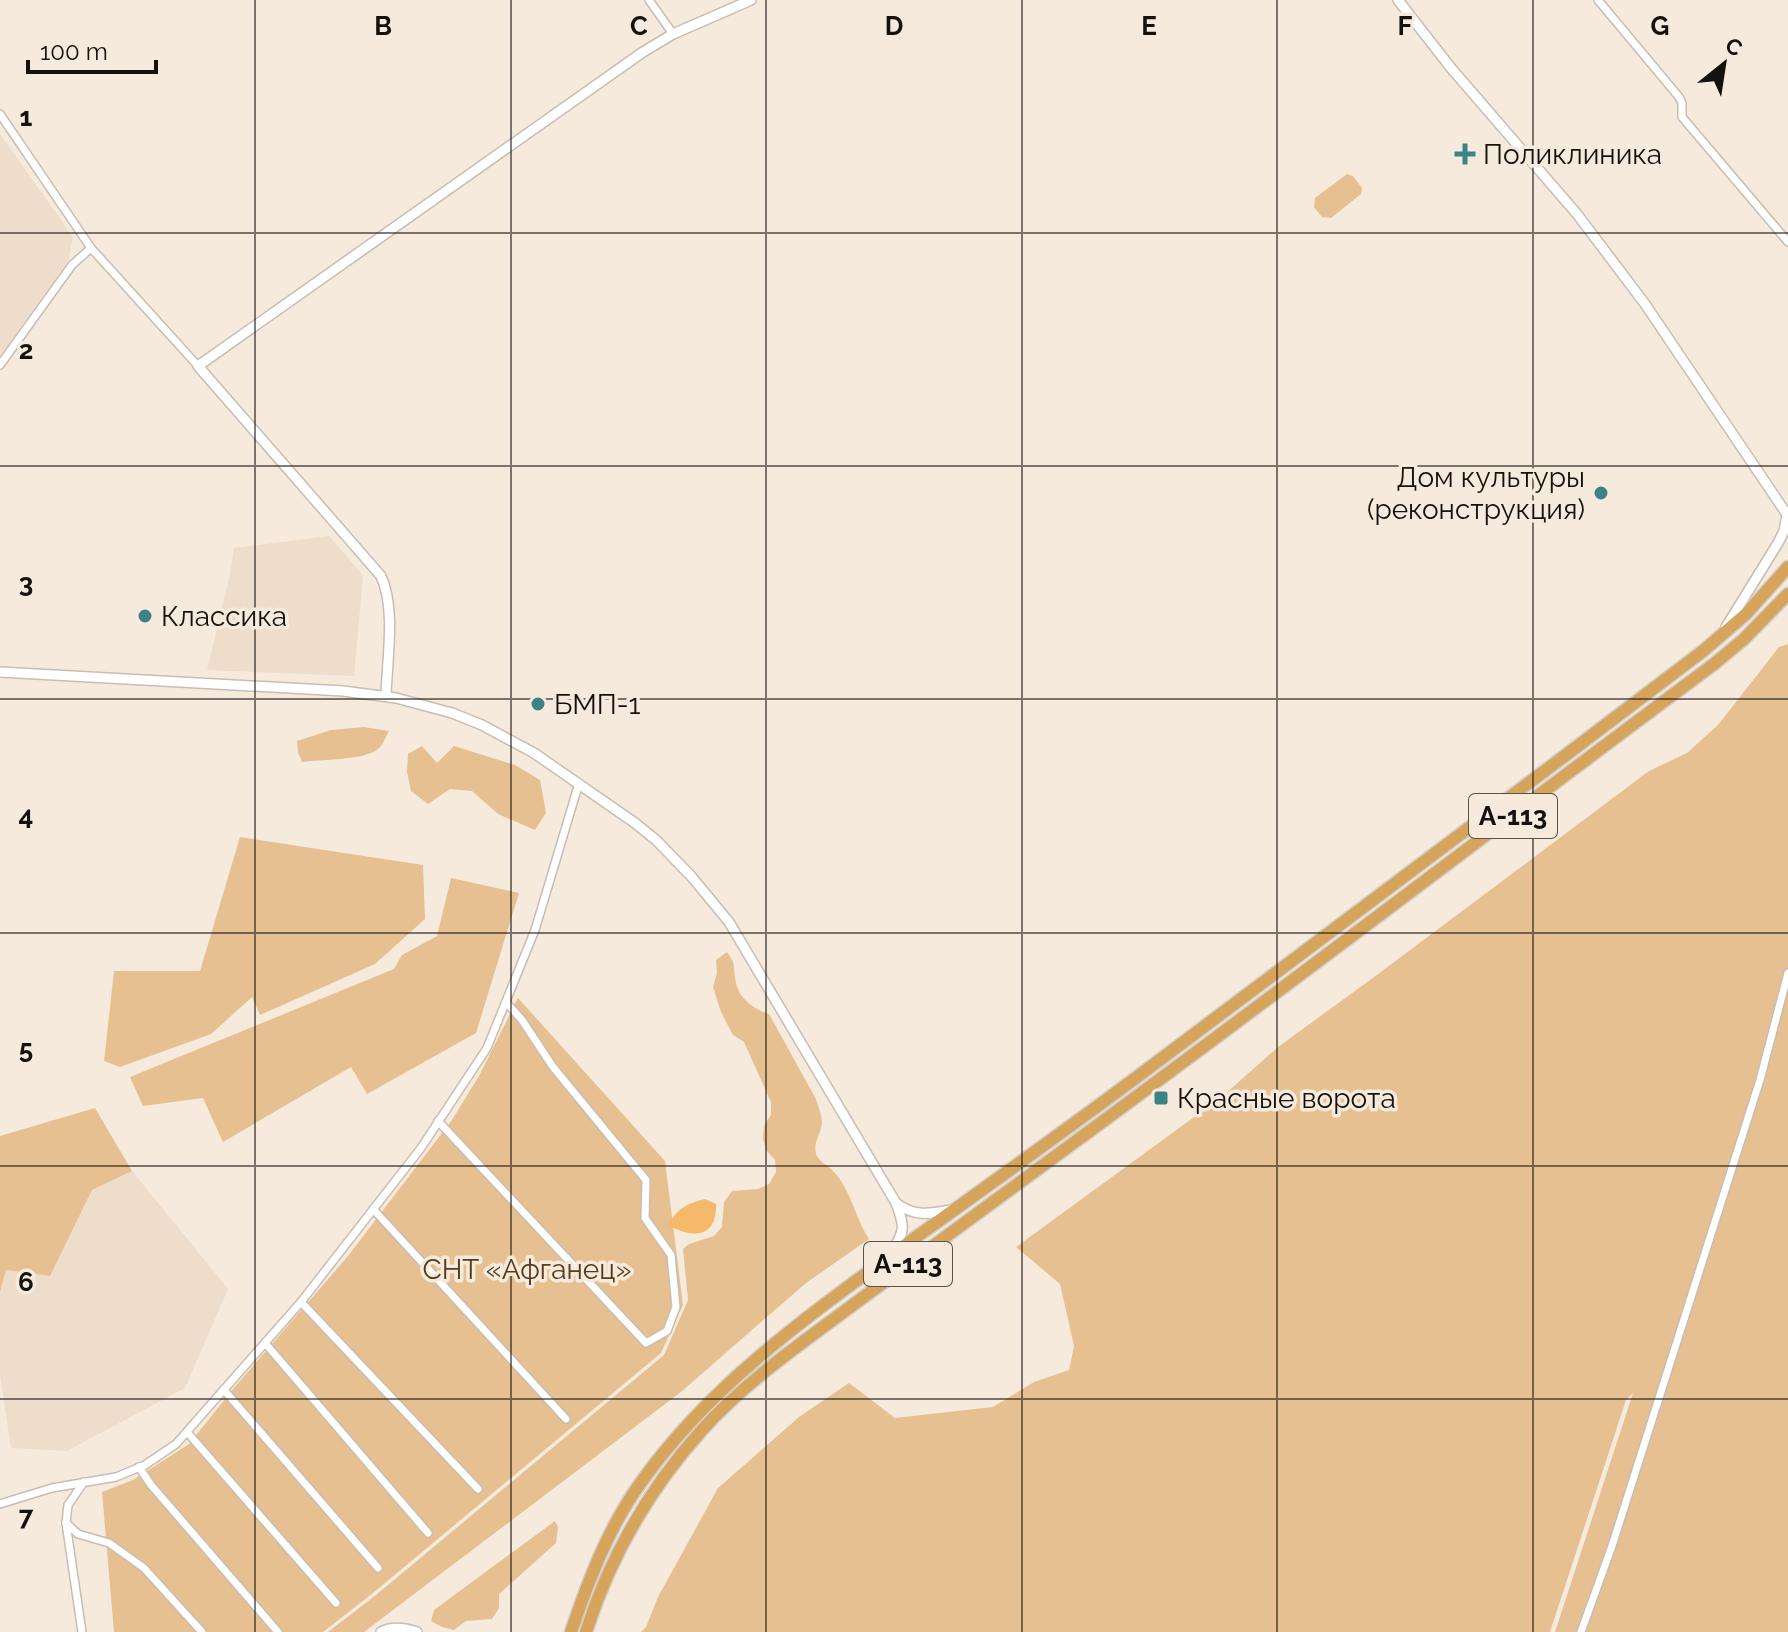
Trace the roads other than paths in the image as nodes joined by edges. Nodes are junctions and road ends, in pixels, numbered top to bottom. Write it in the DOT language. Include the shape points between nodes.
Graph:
graph roads {
  1 [pos="649,0"];
  2 [pos="751,0"];
  3 [pos="1398,0"];
  4 [pos="1598,0"];
  5 [pos="673,34"];
  6 [pos="0,114"];
  7 [pos="1788,242"];
  8 [pos="91,248"];
  9 [pos="0,365"];
  10 [pos="198,366"];
  11 [pos="1788,516"];
  12 [pos="1788,567"];
  13 [pos="1788,594"];
  14 [pos="1716,640"];
  15 [pos="0,672"];
  16 [pos="386,696"];
  17 [pos="579,783"];
  18 [pos="1788,973"];
  19 [pos="506,1002"];
  20 [pos="438,1121"];
  21 [pos="896,1203"];
  22 [pos="373,1209"];
  23 [pos="956,1209"];
  24 [pos="889,1258"];
  25 [pos="301,1302"];
  26 [pos="265,1343"];
  27 [pos="224,1390"];
  28 [pos="566,1419"];
  29 [pos="187,1432"];
  30 [pos="139,1467"];
  31 [pos="84,1482"];
  32 [pos="478,1489"];
  33 [pos="0,1504"];
  34 [pos="66,1523"];
  35 [pos="428,1533"];
  36 [pos="378,1568"];
  37 [pos="336,1603"];
  38 [pos="82,1632"];
  39 [pos="202,1632"];
  40 [pos="278,1632"];
  41 [pos="381,1632"];
  42 [pos="417,1632"];
  43 [pos="571,1632"];
  44 [pos="586,1632"];
  45 [pos="1581,1632"];
  1 -- 5 [label="street"];
  2 -- 5 [label="street"];
  3 -- 11 [label="street" via="1577,214"];
  4 -- 7 [label="street" via="1679,97 1682,117"];
  5 -- 10 [label="street"];
  6 -- 8 [label="street"];
  8 -- 9 [label="street" via="72,265"];
  8 -- 10 [label="street"];
  10 -- 16 [label="street" via="381,576 390,607"];
  11 -- 14 [label="street" via="1778,543"];
  12 -- 14 [label="highway, А-113"];
  13 -- 44 [label="highway, А-113" via="1714,664 740,1391 670,1469 638,1516"];
  14 -- 23 [label="highway, А-113"];
  15 -- 16 [label="street"];
  16 -- 17 [label="street" via="482,725"];
  17 -- 19 [label="street" via="535,930"];
  17 -- 21 [label="street" via="656,840 718,908"];
  18 -- 45 [label="street" via="1760,1080"];
  19 -- 20 [label="street" via="487,1048"];
  19 -- 20 [label="street" via="646,1180 645,1218 671,1255 676,1307 667,1331 646,1343"];
  20 -- 22 [label="street"];
  21 -- 23 [label="street" via="922,1214"];
  21 -- 24 [label="street" via="903,1226"];
  22 -- 25 [label="street"];
  22 -- 28 [label="street"];
  23 -- 24 [label="highway, А-113"];
  24 -- 43 [label="highway, А-113" via="753,1361 657,1462 624,1508"];
  25 -- 26 [label="street"];
  25 -- 32 [label="street"];
  26 -- 27 [label="street"];
  26 -- 35 [label="street"];
  27 -- 29 [label="street"];
  27 -- 36 [label="street"];
  29 -- 30 [label="street"];
  29 -- 37 [label="street"];
  30 -- 31 [label="street"];
  30 -- 40 [label="street"];
  31 -- 33 [label="street"];
  31 -- 34 [label="street" via="68,1505"];
  34 -- 38 [label="street"];
  34 -- 39 [label="street" via="78,1534 109,1543 144,1568"];
  41 -- 42 [label="street"];
}
